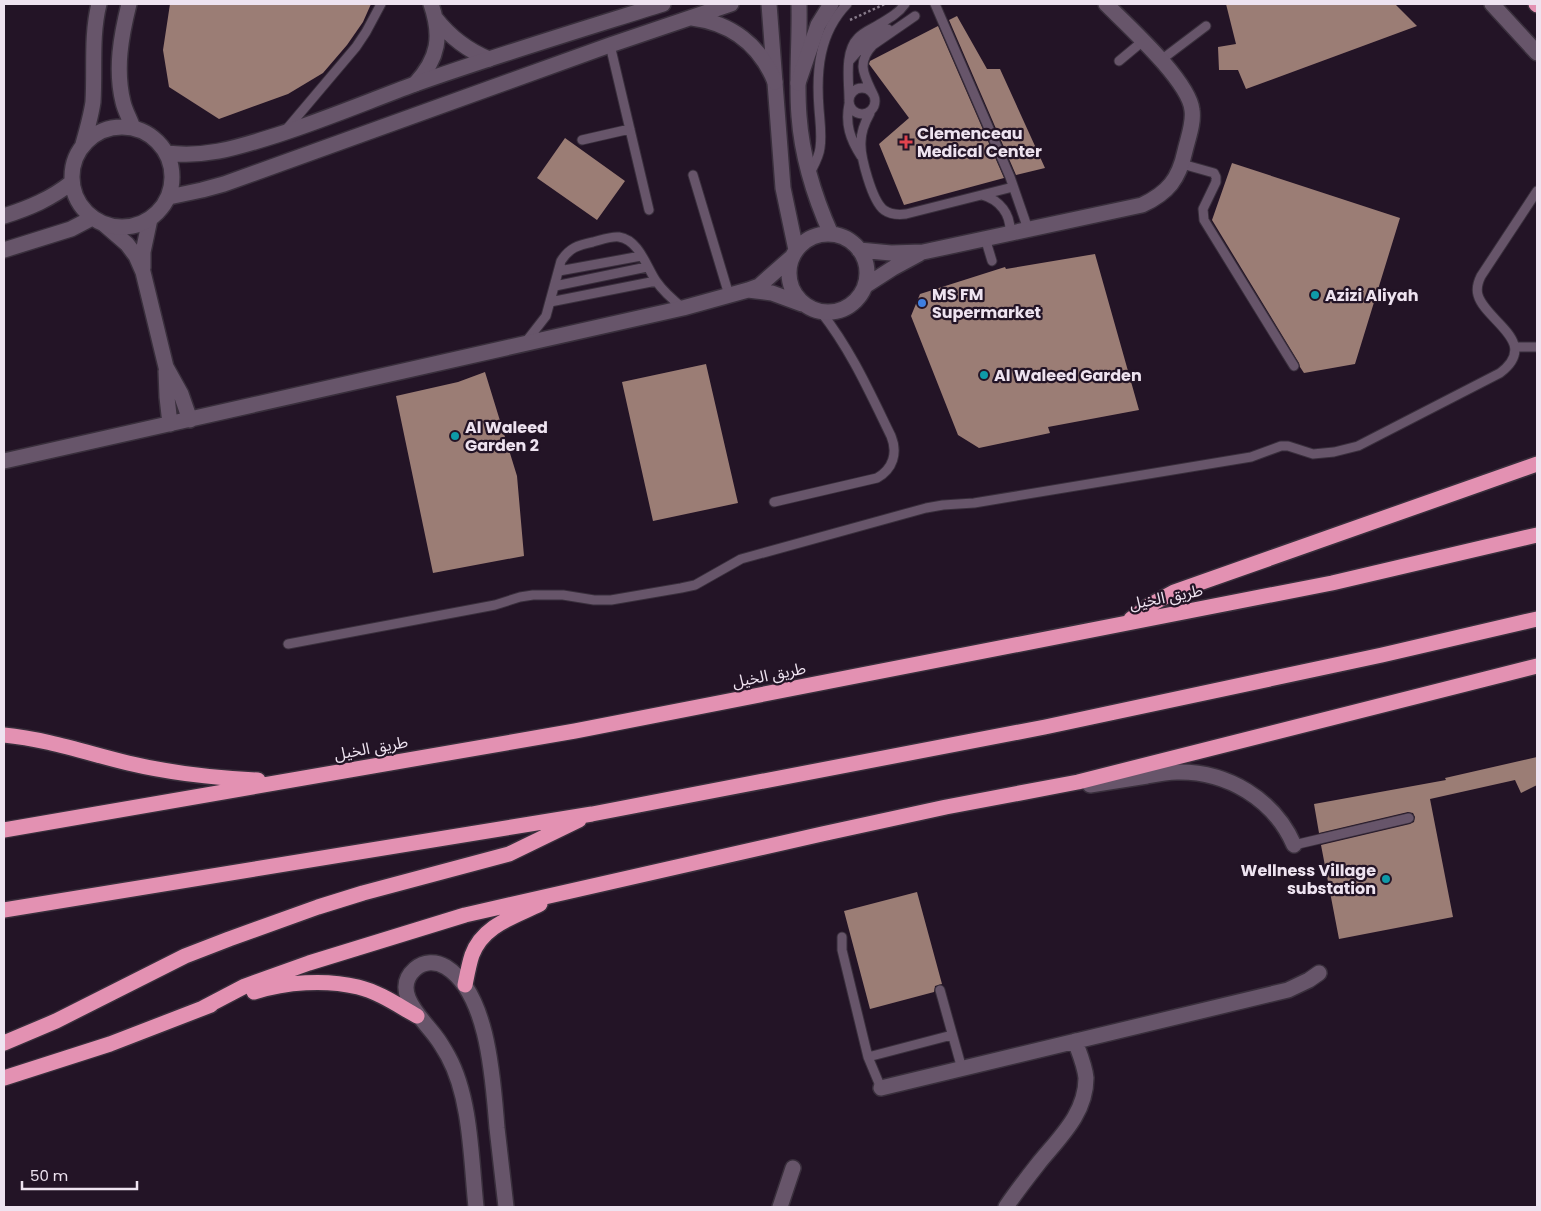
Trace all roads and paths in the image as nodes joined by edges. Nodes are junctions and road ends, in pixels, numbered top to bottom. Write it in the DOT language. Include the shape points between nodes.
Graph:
graph roads {
  1 [pos="98,4"];
  2 [pos="129,4"];
  3 [pos="381,4"];
  4 [pos="431,4"];
  5 [pos="663,4"];
  6 [pos="731,4"];
  7 [pos="769,4"];
  8 [pos="799,4"];
  9 [pos="831,4"];
  10 [pos="848,4"];
  11 [pos="905,4"];
  12 [pos="935,4"];
  13 [pos="1106,4"];
  14 [pos="1492,4"];
  15 [pos="690,18"];
  16 [pos="436,19"];
  17 [pos="1206,26"];
  18 [pos="1142,41"];
  19 [pos="610,45"];
  20 [pos="1537,52"];
  21 [pos="490,59"];
  22 [pos="850,60"];
  23 [pos="1161,60"];
  24 [pos="1119,61"];
  25 [pos="776,82"];
  26 [pos="798,83"];
  27 [pos="415,84"];
  28 [pos="873,94"];
  29 [pos="849,102"];
  30 [pos="870,113"];
  31 [pos="133,128"];
  32 [pos="630,129"];
  33 [pos="284,132"];
  34 [pos="582,140"];
  35 [pos="83,144"];
  36 [pos="166,153"];
  37 [pos="861,156"];
  38 [pos="1182,164"];
  39 [pos="693,174"];
  40 [pos="809,176"];
  41 [pos="72,182"];
  42 [pos="1013,187"];
  43 [pos="1537,191"];
  44 [pos="982,195"];
  45 [pos="168,197"];
  46 [pos="649,210"];
  47 [pos="4,216"];
  48 [pos="150,219"];
  49 [pos="99,221"];
  50 [pos="1028,230"];
  51 [pos="1010,233"];
  52 [pos="832,234"];
  53 [pos="985,238"];
  54 [pos="4,250"];
  55 [pos="859,250"];
  56 [pos="923,252"];
  57 [pos="794,253"];
  58 [pos="641,256"];
  59 [pos="992,261"];
  60 [pos="648,267"];
  61 [pos="558,271"];
  62 [pos="143,272"];
  63 [pos="656,281"];
  64 [pos="554,286"];
  65 [pos="865,286"];
  66 [pos="748,290"];
  67 [pos="729,295"];
  68 [pos="550,302"];
  69 [pos="804,304"];
  70 [pos="683,308"];
  71 [pos="821,312"];
  72 [pos="525,343"];
  73 [pos="1518,347"];
  74 [pos="1537,348"];
  75 [pos="1294,366"];
  76 [pos="166,367"];
  77 [pos="190,420"];
  78 [pos="170,424"];
  79 [pos="4,460"];
  80 [pos="1537,464"];
  81 [pos="774,502"];
  82 [pos="1537,535"];
  83 [pos="1537,619"];
  84 [pos="1128,622"];
  85 [pos="288,644"];
  86 [pos="1537,666"];
  87 [pos="4,735"];
  88 [pos="289,780"];
  89 [pos="1078,782"];
  90 [pos="592,814"];
  91 [pos="1409,818"];
  92 [pos="4,830"];
  93 [pos="1294,845"];
  94 [pos="554,895"];
  95 [pos="4,910"];
  96 [pos="842,937"];
  97 [pos="1319,973"];
  98 [pos="465,985"];
  99 [pos="940,990"];
  100 [pos="203,1008"];
  101 [pos="417,1016"];
  102 [pos="952,1035"];
  103 [pos="1075,1041"];
  104 [pos="4,1043"];
  105 [pos="868,1057"];
  106 [pos="962,1069"];
  107 [pos="4,1078"];
  108 [pos="881,1088"];
  109 [pos="793,1168"];
  110 [pos="476,1207"];
  111 [pos="506,1207"];
  112 [pos="780,1207"];
  113 [pos="1006,1207"];
  1 -- 35 [label="street" via="93,102"];
  2 -- 31 [label="street" via="119,70 123,102"];
  3 -- 33 [label="lane" via="356,47"];
  4 -- 16 [label="street"];
  5 -- 21 [label="street"];
  6 -- 15 [label="street"];
  7 -- 25 [label="street"];
  8 -- 26 [label="street"];
  9 -- 26 [label="street" via="818,25"];
  10 -- 40 [label="lane" via="833,22 818,62 821,142"];
  11 -- 22 [label="lane" via="900,11 859,37 853,44"];
  12 -- 42 [label="lane"];
  13 -- 18 [label="street"];
  14 -- 20 [label="street"];
  15 -- 19 [label="street"];
  15 -- 25 [label="street" via="718,24 742,37 762,57"];
  16 -- 21 [label="street" via="465,47"];
  16 -- 27 [label="street" via="435,54"];
  17 -- 23 [label="lane"];
  18 -- 23 [label="street"];
  18 -- 24 [label="lane"];
  19 -- 32 [label="lane"];
  19 -- 45 [label="street" via="224,184"];
  21 -- 27 [label="street"];
  22 -- 28 [label="lane" via="867,41 913,15 867,52 863,67"];
  22 -- 29 [label="lane"];
  23 -- 38 [label="street" via="1181,84 1192,110"];
  25 -- 57 [label="street" via="783,188"];
  26 -- 40 [label="street" via="802,145"];
  27 -- 33 [label="street"];
  28 -- 29 [label="lane" via="859,88 851,94"];
  28 -- 30 [label="lane" via="876,104"];
  29 -- 30 [label="lane" via="855,113"];
  29 -- 37 [label="lane" via="847,122"];
  30 -- 37 [label="lane" via="862,132"];
  31 -- 35 [label="street" via="106,129"];
  31 -- 36 [label="street" via="147,133"];
  32 -- 34 [label="lane"];
  32 -- 46 [label="lane"];
  33 -- 36 [label="street" via="211,154"];
  35 -- 41 [label="street" via="72,166"];
  36 -- 45 [label="street" via="173,175"];
  37 -- 44 [label="lane" via="879,204 891,214 906,214"];
  38 -- 50 [label="street" via="1167,189 1142,205"];
  38 -- 75 [label="lane" via="1214,173 1216,182 1203,209 1204,220"];
  39 -- 67 [label="lane"];
  40 -- 52 [label="street"];
  41 -- 47 [label="street" via="44,201"];
  41 -- 49 [label="street" via="82,208"];
  42 -- 44 [label="lane"];
  42 -- 50 [label="lane"];
  43 -- 73 [label="lane" via="1481,276 1477,288 1480,301 1512,333"];
  44 -- 51 [label="lane" via="1004,209 1010,222"];
  45 -- 48 [label="street"];
  48 -- 49 [label="street" via="128,227"];
  48 -- 62 [label="street" via="143,252"];
  49 -- 54 [label="street"];
  49 -- 62 [label="street" via="127,244"];
  50 -- 51 [label="street"];
  51 -- 53 [label="street"];
  52 -- 55 [label="street" via="847,239"];
  52 -- 57 [label="street" via="815,236"];
  53 -- 56 [label="street"];
  53 -- 59 [label="lane"];
  55 -- 56 [label="street"];
  55 -- 65 [label="street" via="866,268"];
  56 -- 65 [label="street"];
  57 -- 66 [label="street" via="767,280"];
  57 -- 69 [label="street" via="790,282 797,298"];
  58 -- 60 [label="lane"];
  58 -- 61 [label="lane"];
  58 -- 61 [label="lane" via="631,242 611,238 571,249 561,261"];
  60 -- 63 [label="lane"];
  60 -- 64 [label="lane"];
  61 -- 64 [label="lane"];
  62 -- 76 [label="street"];
  63 -- 68 [label="lane"];
  63 -- 70 [label="lane"];
  64 -- 68 [label="lane"];
  65 -- 71 [label="street" via="858,298 844,309"];
  66 -- 67 [label="street"];
  66 -- 69 [label="street" via="772,293"];
  67 -- 70 [label="street"];
  68 -- 72 [label="lane" via="546,316"];
  69 -- 71 [label="street"];
  70 -- 72 [label="street"];
  71 -- 81 [label="lane" via="854,362 891,436 894,455 888,470 877,478"];
  72 -- 77 [label="street"];
  73 -- 74 [label="lane"];
  73 -- 85 [label="lane" via="1516,360 1500,373 1358,446 1334,452 1312,454 1281,446 1251,457 974,503 935,506 741,559 700,582 681,588 611,600 533,595"];
  76 -- 77 [label="street" via="181,394"];
  76 -- 78 [label="street"];
  77 -- 78 [label="street"];
  78 -- 79 [label="street"];
  80 -- 84 [label="highway" via="1174,592"];
  82 -- 84 [label="highway, طريق الخيل" via="1332,583"];
  83 -- 90 [label="highway" via="1382,656 1045,727"];
  84 -- 88 [label="highway, طريق الخيل" via="575,731"];
  86 -- 89 [label="highway"];
  87 -- 88 [label="highway" via="171,771 225,778"];
  88 -- 92 [label="highway, طريق الخيل"];
  89 -- 93 [label="street" via="1084,786 1176,772 1209,774 1236,784 1260,800 1280,820"];
  89 -- 94 [label="highway" via="841,830"];
  90 -- 95 [label="highway"];
  90 -- 104 [label="highway" via="509,854 363,893 229,939 186,956 56,1021"];
  91 -- 93 [label="lane"];
  94 -- 98 [label="highway" via="500,922 486,933 472,956"];
  94 -- 100 [label="highway" via="465,915 377,941 254,983"];
  96 -- 105 [label="lane" via="842,950"];
  97 -- 103 [label="street" via="1288,990"];
  98 -- 101 [label="street" via="456,974 438,963 430,962 418,967 406,985 408,1000"];
  98 -- 111 [label="street" via="480,1020 491,1065"];
  99 -- 102 [label="lane"];
  100 -- 101 [label="highway" via="265,988 289,984 336,984 384,997"];
  100 -- 107 [label="highway" via="110,1044"];
  101 -- 110 [label="street" via="435,1036 458,1077 467,1118"];
  102 -- 105 [label="lane"];
  102 -- 106 [label="lane"];
  103 -- 106 [label="street"];
  103 -- 113 [label="street" via="1086,1075 1079,1110"];
  105 -- 108 [label="lane"];
  106 -- 108 [label="street"];
  109 -- 112 [label="street"];
}
